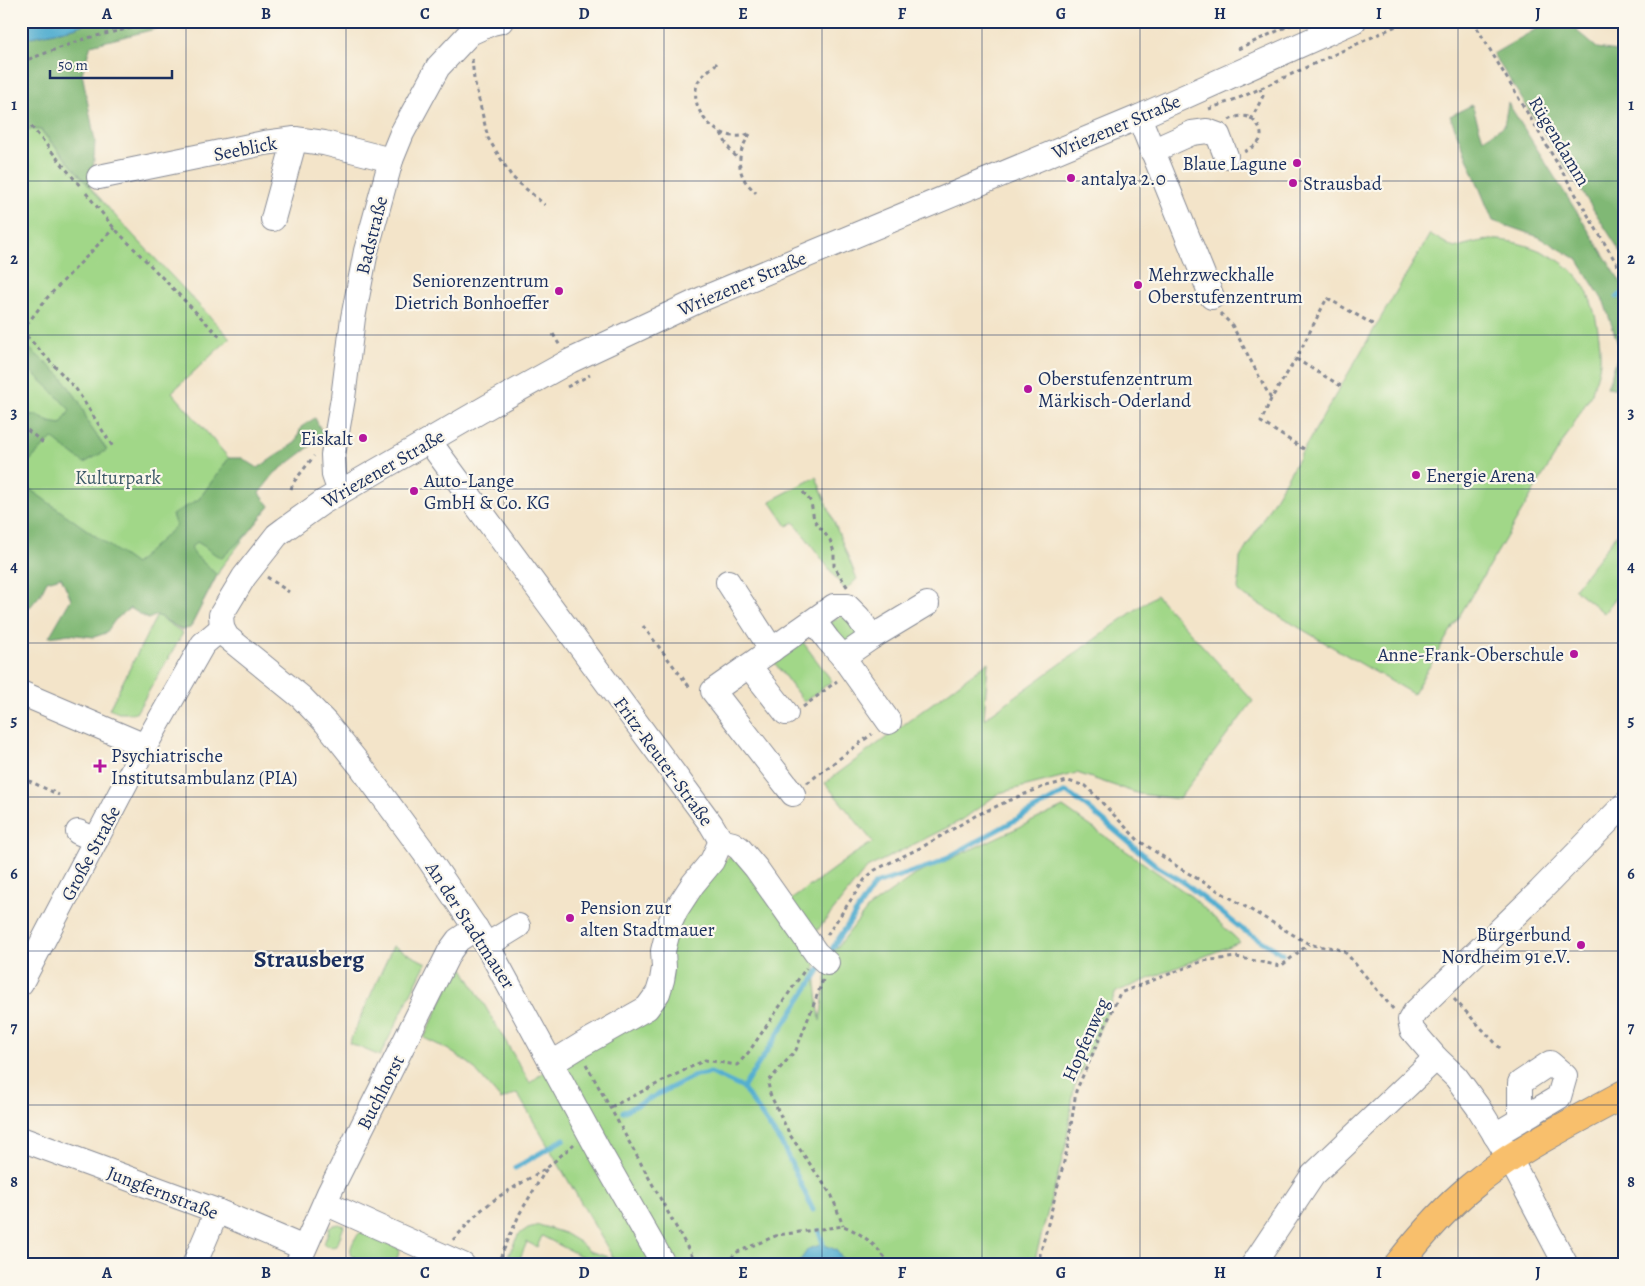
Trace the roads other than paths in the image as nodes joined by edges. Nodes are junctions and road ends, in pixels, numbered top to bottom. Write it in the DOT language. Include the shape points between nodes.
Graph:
graph roads {
  1 [pos="501,21"];
  2 [pos="1354,21"];
  3 [pos="1138,117"];
  4 [pos="295,139"];
  5 [pos="1152,151"];
  6 [pos="1226,156"];
  7 [pos="391,160"];
  8 [pos="99,177"];
  9 [pos="273,219"];
  10 [pos="1212,297"];
  11 [pos="429,441"];
  12 [pos="340,492"];
  13 [pos="728,582"];
  14 [pos="927,604"];
  15 [pos="814,621"];
  16 [pos="222,628"];
  17 [pos="872,637"];
  18 [pos="772,650"];
  19 [pos="843,657"];
  20 [pos="749,666"];
  21 [pos="21,693"];
  22 [pos="786,713"];
  23 [pos="880,728"];
  24 [pos="145,746"];
  25 [pos="793,794"];
  26 [pos="1624,805"];
  27 [pos="721,841"];
  28 [pos="518,926"];
  29 [pos="481,936"];
  30 [pos="822,959"];
  31 [pos="21,983"];
  32 [pos="561,1058"];
  33 [pos="1436,1058"];
  34 [pos="1624,1094"];
  35 [pos="1520,1120"];
  36 [pos="1495,1135"];
  37 [pos="21,1139"];
  38 [pos="1510,1159"];
  39 [pos="325,1203"];
  40 [pos="217,1212"];
  41 [pos="301,1256"];
  42 [pos="194,1265"];
  43 [pos="463,1265"];
  44 [pos="664,1265"];
  45 [pos="1253,1265"];
  46 [pos="1398,1265"];
  47 [pos="1566,1265"];
  1 -- 7 [label="street, Badstraße" via="470,32 438,67"];
  2 -- 3 [label="street, Wriezener Straße"];
  3 -- 5 [label="street"];
  3 -- 11 [label="street, Wriezener Straße" via="653,321 570,361"];
  4 -- 7 [label="street, Seeblick"];
  4 -- 8 [label="street, Seeblick"];
  4 -- 9 [label="street"];
  5 -- 6 [label="street" via="1192,133 1207,131 1218,135"];
  5 -- 10 [label="street"];
  7 -- 12 [label="street, Badstraße" via="366,251 354,311 333,456 334,476"];
  11 -- 12 [label="street, Wriezener Straße"];
  11 -- 27 [label="street, Fritz-Reuter-Straße"];
  12 -- 16 [label="street, Wriezener Straße" via="277,535 244,577 221,615"];
  13 -- 18 [label="street"];
  14 -- 17 [label="street"];
  15 -- 17 [label="street" via="834,606 846,606"];
  15 -- 18 [label="street"];
  15 -- 19 [label="street"];
  16 -- 24 [label="street, Große Straße" via="203,644"];
  16 -- 29 [label="street, An der Stadtmauer" via="228,637 326,723 424,852"];
  17 -- 19 [label="street"];
  18 -- 20 [label="street"];
  19 -- 23 [label="street"];
  20 -- 22 [label="street"];
  20 -- 25 [label="street" via="713,691"];
  21 -- 24 [label="street"];
  24 -- 31 [label="street, Große Straße" via="85,839"];
  26 -- 33 [label="street" via="1415,1012 1410,1020 1412,1030"];
  27 -- 30 [label="street" via="739,848"];
  27 -- 32 [label="street, Fritz-Reuter-Straße" via="670,923 658,993 647,1008"];
  28 -- 29 [label="street, Buchhorst"];
  29 -- 32 [label="street, An der Stadtmauer"];
  29 -- 39 [label="street, Buchhorst" via="458,940 450,951"];
  32 -- 44 [label="street, An der Stadtmauer"];
  33 -- 36 [label="street" via="1456,1077"];
  33 -- 45 [label="street" via="1313,1175"];
  34 -- 38 [label="main road"];
  35 -- 36 [label="street"];
  36 -- 38 [label="street"];
  37 -- 40 [label="street, Jungfernstraße"];
  38 -- 46 [label="main road" via="1471,1186 1418,1239"];
  38 -- 47 [label="street"];
  39 -- 41 [label="street, Buchhorst"];
  39 -- 43 [label="street"];
  40 -- 41 [label="street, Jungfernstraße"];
  40 -- 42 [label="street"];
}
